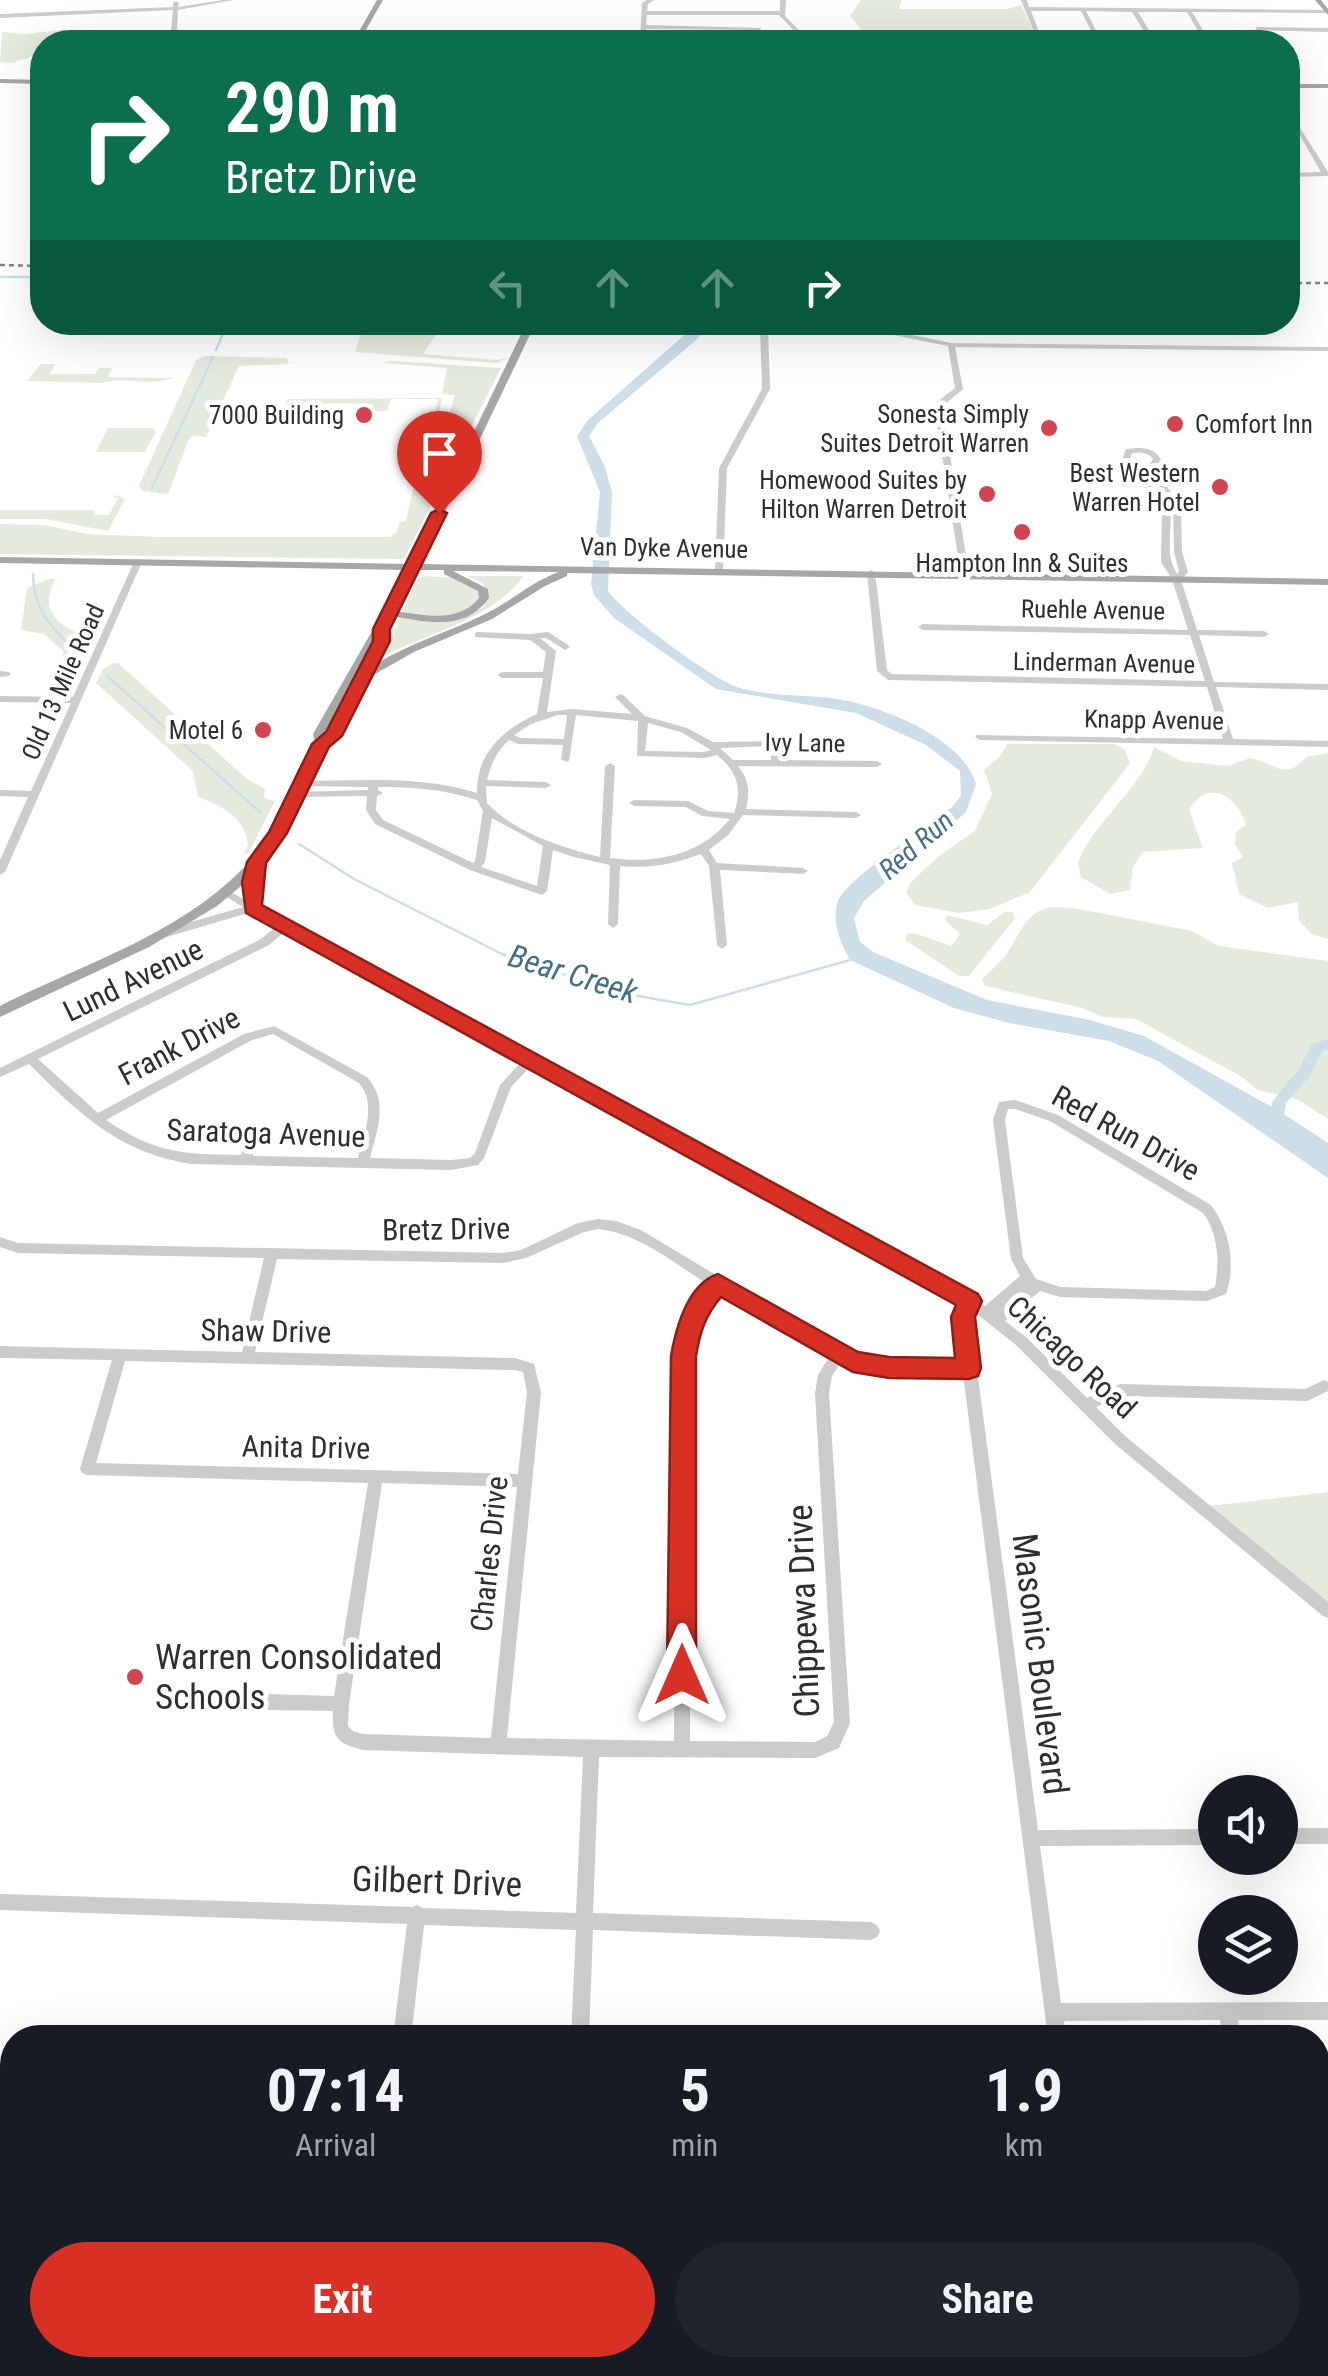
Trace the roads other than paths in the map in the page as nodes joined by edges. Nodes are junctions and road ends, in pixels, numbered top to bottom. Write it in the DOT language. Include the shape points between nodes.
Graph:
graph roads {
  1 [pos="37,0"];
  2 [pos="186,0"];
  3 [pos="231,0"];
  4 [pos="380,0"];
  5 [pos="651,0"];
  6 [pos="783,0"];
  7 [pos="1024,0"];
  8 [pos="1118,0"];
  9 [pos="1227,0"];
  10 [pos="1318,0"];
  11 [pos="120,2"];
  12 [pos="176,5"];
  13 [pos="1027,9"];
  14 [pos="1082,10"];
  15 [pos="1123,10"];
  16 [pos="1134,10"];
  17 [pos="1189,11"];
  18 [pos="1236,11"];
  19 [pos="1328,12"];
  20 [pos="644,13"];
  21 [pos="781,13"];
  22 [pos="35,14"];
  23 [pos="0,16"];
  24 [pos="644,28"];
  25 [pos="759,28"];
  26 [pos="367,29"];
  27 [pos="1257,29"];
  28 [pos="174,30"];
  29 [pos="797,30"];
  30 [pos="1035,30"];
  31 [pos="1093,30"];
  32 [pos="1146,30"];
  33 [pos="1200,30"];
  34 [pos="1328,30"];
  35 [pos="0,78"];
  36 [pos="30,78"];
  37 [pos="1300,83"];
  38 [pos="1328,85"];
  39 [pos="1300,130"];
  40 [pos="1327,174"];
  41 [pos="1300,175"];
  42 [pos="526,335"];
  43 [pos="764,335"];
  44 [pos="900,335"];
  45 [pos="951,345"];
  46 [pos="1328,349"];
  47 [pos="1163,494"];
  48 [pos="1180,517"];
  49 [pos="1168,518"];
  50 [pos="1162,548"];
  51 [pos="1178,548"];
  52 [pos="0,560"];
  53 [pos="138,562"];
  54 [pos="413,568"];
  55 [pos="435,568"];
  56 [pos="533,569"];
  57 [pos="576,570"];
  58 [pos="719,571"];
  59 [pos="871,573"];
  60 [pos="965,575"];
  61 [pos="1176,579"];
  62 [pos="1328,582"];
  63 [pos="390,613"];
  64 [pos="922,627"];
  65 [pos="382,629"];
  66 [pos="1192,632"];
  67 [pos="1264,634"];
  68 [pos="478,635"];
  69 [pos="371,663"];
  70 [pos="502,675"];
  71 [pos="548,675"];
  72 [pos="364,677"];
  73 [pos="348,678"];
  74 [pos="1211,685"];
  75 [pos="1328,687"];
  76 [pos="620,697"];
  77 [pos="0,698"];
  78 [pos="75,704"];
  79 [pos="0,707"];
  80 [pos="572,712"];
  81 [pos="542,715"];
  82 [pos="643,720"];
  83 [pos="506,735"];
  84 [pos="980,737"];
  85 [pos="1229,741"];
  86 [pos="568,742"];
  87 [pos="321,744"];
  88 [pos="1328,744"];
  89 [pos="715,748"];
  90 [pos="566,758"];
  91 [pos="776,762"];
  92 [pos="732,764"];
  93 [pos="877,764"];
  94 [pos="610,766"];
  95 [pos="483,783"];
  96 [pos="546,785"];
  97 [pos="298,789"];
  98 [pos="373,789"];
  99 [pos="0,793"];
  100 [pos="35,794"];
  101 [pos="480,798"];
  102 [pos="634,803"];
  103 [pos="488,811"];
  104 [pos="739,815"];
  105 [pos="856,815"];
  106 [pos="548,846"];
  107 [pos="703,849"];
  108 [pos="610,861"];
  109 [pos="256,862"];
  110 [pos="714,866"];
  111 [pos="474,868"];
  112 [pos="803,871"];
  113 [pos="0,872"];
  114 [pos="225,893"];
  115 [pos="253,908"];
  116 [pos="612,924"];
  117 [pos="285,926"];
  118 [pos="157,936"];
  119 [pos="722,945"];
  120 [pos="0,1012"];
  121 [pos="30,1058"];
  122 [pos="530,1060"];
  123 [pos="0,1072"];
  124 [pos="99,1118"];
  125 [pos="253,1134"];
  126 [pos="246,1160"];
  127 [pos="362,1162"];
  128 [pos="0,1242"];
  129 [pos="271,1255"];
  130 [pos="1031,1283"];
  131 [pos="718,1284"];
  132 [pos="970,1301"];
  133 [pos="992,1316"];
  134 [pos="0,1352"];
  135 [pos="120,1356"];
  136 [pos="838,1356"];
  137 [pos="247,1358"];
  138 [pos="530,1368"];
  139 [pos="969,1368"];
  140 [pos="1324,1386"];
  141 [pos="1086,1405"];
  142 [pos="376,1476"];
  143 [pos="524,1481"];
  144 [pos="1328,1611"];
  145 [pos="268,1702"];
  146 [pos="341,1704"];
  147 [pos="498,1747"];
  148 [pos="682,1748"];
  149 [pos="591,1750"];
  150 [pos="1298,1836"];
  151 [pos="1328,1836"];
  152 [pos="1198,1837"];
  153 [pos="1030,1838"];
  154 [pos="0,1902"];
  155 [pos="416,1914"];
  156 [pos="585,1920"];
  157 [pos="871,1931"];
  158 [pos="1328,2010"];
  159 [pos="1054,2012"];
  160 [pos="1227,2012"];
  161 [pos="403,2025"];
  162 [pos="581,2025"];
  163 [pos="1056,2025"];
  164 [pos="1230,2025"];
  1 -- 22 [label="street"];
  2 -- 12 [label="street"];
  3 -- 12 [label="street"];
  4 -- 26 [label="main road"];
  5 -- 20 [label="street"];
  6 -- 21 [label="street"];
  7 -- 13 [label="street"];
  8 -- 15 [label="street"];
  9 -- 18 [label="street"];
  10 -- 19 [label="main road"];
  11 -- 12 [label="street"];
  12 -- 22 [label="street"];
  12 -- 28 [label="street"];
  13 -- 14 [label="street"];
  13 -- 30 [label="street"];
  14 -- 15 [label="street"];
  14 -- 31 [label="street"];
  15 -- 16 [label="street"];
  16 -- 17 [label="street"];
  16 -- 32 [label="street"];
  17 -- 18 [label="street"];
  17 -- 33 [label="street"];
  18 -- 19 [label="street"];
  18 -- 27 [label="street"];
  20 -- 21 [label="street"];
  20 -- 24 [label="street"];
  21 -- 29 [label="street"];
  22 -- 23 [label="street"];
  24 -- 25 [label="street"];
  27 -- 34 [label="street"];
  35 -- 36 [label="main road"];
  37 -- 38 [label="main road"];
  39 -- 40 [label="street"];
  40 -- 41 [label="street"];
  42 -- 54 [label="main road"];
  43 -- 58 [label="street" via="766,389 723,468"];
  44 -- 45 [label="street"];
  45 -- 46 [label="street"];
  45 -- 60 [label="street" via="959,389 939,410"];
  47 -- 47 [label="street" via="1150,470 1155,455 1129,451 1126,460"];
  47 -- 48 [label="street"];
  47 -- 49 [label="street"];
  48 -- 49 [label="street"];
  48 -- 51 [label="street"];
  49 -- 50 [label="street"];
  50 -- 51 [label="street"];
  50 -- 61 [label="street"];
  51 -- 61 [label="street" via="1184,572"];
  52 -- 53 [label="main road, Van Dyke Avenue"];
  53 -- 54 [label="main road, Van Dyke Avenue"];
  53 -- 78 [label="street, Old 13 Mile Road"];
  54 -- 55 [label="main road, Van Dyke Avenue"];
  54 -- 63 [label="main road"];
  55 -- 56 [label="main road, Van Dyke Avenue"];
  55 -- 63 [label="main road" via="480,585 483,602 452,618"];
  56 -- 57 [label="main road, Van Dyke Avenue"];
  56 -- 69 [label="main road" via="496,608"];
  57 -- 58 [label="main road, Van Dyke Avenue"];
  57 -- 72 [label="main road" via="538,583 495,613"];
  58 -- 59 [label="main road, Van Dyke Avenue"];
  59 -- 60 [label="main road, Van Dyke Avenue"];
  59 -- 74 [label="street, Linderman Avenue" via="888,677"];
  60 -- 61 [label="main road, Van Dyke Avenue"];
  61 -- 62 [label="main road, Van Dyke Avenue"];
  61 -- 66 [label="street"];
  63 -- 65 [label="main road"];
  64 -- 66 [label="street, Ruehle Avenue"];
  65 -- 69 [label="main road"];
  65 -- 73 [label="main road"];
  66 -- 67 [label="street, Ruehle Avenue"];
  66 -- 74 [label="street"];
  68 -- 71 [label="street" via="532,637 551,651"];
  69 -- 72 [label="main road"];
  69 -- 73 [label="main road"];
  70 -- 71 [label="street"];
  71 -- 81 [label="street"];
  72 -- 87 [label="main road" via="333,736"];
  73 -- 87 [label="main road" via="319,734"];
  74 -- 75 [label="street, Linderman Avenue"];
  74 -- 85 [label="street"];
  76 -- 82 [label="street"];
  77 -- 78 [label="street"];
  78 -- 79 [label="street"];
  78 -- 100 [label="street, Old 13 Mile Road"];
  80 -- 81 [label="street"];
  80 -- 82 [label="street"];
  80 -- 86 [label="street"];
  81 -- 83 [label="street"];
  82 -- 89 [label="street" via="676,724"];
  82 -- 89 [label="street" via="636,758 704,755"];
  83 -- 86 [label="street"];
  83 -- 95 [label="street"];
  84 -- 85 [label="street, Knapp Avenue"];
  85 -- 88 [label="street, Knapp Avenue"];
  86 -- 90 [label="street"];
  87 -- 97 [label="main road"];
  89 -- 91 [label="street" via="771,743"];
  89 -- 92 [label="street"];
  91 -- 92 [label="street, Ivy Lane"];
  91 -- 93 [label="street, Ivy Lane"];
  92 -- 104 [label="street" via="743,784"];
  94 -- 108 [label="street"];
  95 -- 96 [label="street"];
  95 -- 101 [label="street"];
  97 -- 98 [label="street"];
  97 -- 109 [label="main road"];
  98 -- 101 [label="street"];
  98 -- 111 [label="street" via="372,810 380,822"];
  99 -- 100 [label="street"];
  100 -- 113 [label="street, Old 13 Mile Road"];
  101 -- 103 [label="street"];
  102 -- 104 [label="street" via="688,804 706,814"];
  103 -- 106 [label="street"];
  103 -- 111 [label="street"];
  104 -- 105 [label="street"];
  104 -- 107 [label="street"];
  106 -- 108 [label="street"];
  106 -- 111 [label="street" via="542,890"];
  107 -- 108 [label="street" via="660,863"];
  107 -- 110 [label="street"];
  108 -- 116 [label="street"];
  109 -- 114 [label="main road"];
  109 -- 115 [label="street"];
  110 -- 112 [label="street"];
  110 -- 119 [label="street"];
  114 -- 115 [label="street, Chicago Road"];
  114 -- 118 [label="main road"];
  115 -- 117 [label="street, Chicago Road"];
  115 -- 118 [label="street"];
  117 -- 121 [label="street, Lund Avenue" via="266,942"];
  117 -- 122 [label="street, Chicago Road"];
  118 -- 120 [label="main road"];
  121 -- 123 [label="street, Lund Avenue"];
  121 -- 124 [label="street, Saratoga Avenue"];
  122 -- 127 [label="street, Saratoga Avenue" via="506,1085 474,1162"];
  122 -- 132 [label="street, Chicago Road"];
  124 -- 126 [label="street, Saratoga Avenue" via="155,1155"];
  124 -- 127 [label="street, Frank Drive" via="248,1036 274,1030 371,1086 376,1103"];
  125 -- 126 [label="street"];
  126 -- 127 [label="street, Saratoga Avenue"];
  128 -- 129 [label="street, Bretz Drive" via="18,1248"];
  129 -- 131 [label="street, Bretz Drive" via="515,1258 574,1228 606,1224 636,1234"];
  129 -- 137 [label="street"];
  130 -- 130 [label="street, Red Run Drive" via="1018,1259 999,1120 1003,1104 1042,1112 1201,1203 1216,1221 1224,1282 1207,1296 1060,1292"];
  130 -- 133 [label="street"];
  131 -- 136 [label="street, Bretz Drive"];
  131 -- 148 [label="street" via="694,1316 683,1356"];
  132 -- 133 [label="street, Chicago Road"];
  132 -- 139 [label="street, Masonic Boulevard" via="963,1317"];
  133 -- 141 [label="street, Chicago Road"];
  134 -- 135 [label="street, Shaw Drive"];
  135 -- 137 [label="street, Shaw Drive"];
  135 -- 142 [label="street, Anita Drive" via="87,1469"];
  136 -- 139 [label="street, Bretz Drive" via="889,1368"];
  136 -- 148 [label="street, Chippewa Drive" via="822,1393 839,1732 815,1750"];
  137 -- 138 [label="street, Shaw Drive"];
  138 -- 143 [label="street, Charles Drive" via="534,1392"];
  139 -- 153 [label="street, Masonic Boulevard"];
  140 -- 141 [label="street" via="1307,1396 1120,1390"];
  141 -- 144 [label="street, Chicago Road"];
  142 -- 143 [label="street, Anita Drive"];
  142 -- 146 [label="street"];
  143 -- 147 [label="street, Charles Drive"];
  145 -- 146 [label="street"];
  146 -- 147 [label="street, Chippewa Drive" via="342,1734 363,1742"];
  147 -- 149 [label="street, Chippewa Drive"];
  148 -- 149 [label="street, Chippewa Drive"];
  149 -- 156 [label="street"];
  150 -- 151 [label="street"];
  152 -- 153 [label="street"];
  153 -- 159 [label="street, Masonic Boulevard"];
  154 -- 155 [label="street, Gilbert Drive"];
  155 -- 156 [label="street, Gilbert Drive"];
  155 -- 161 [label="street"];
  156 -- 157 [label="street, Gilbert Drive"];
  156 -- 162 [label="street"];
  158 -- 160 [label="street"];
  159 -- 160 [label="street"];
  159 -- 163 [label="street, Masonic Boulevard"];
  160 -- 164 [label="street"];
}
